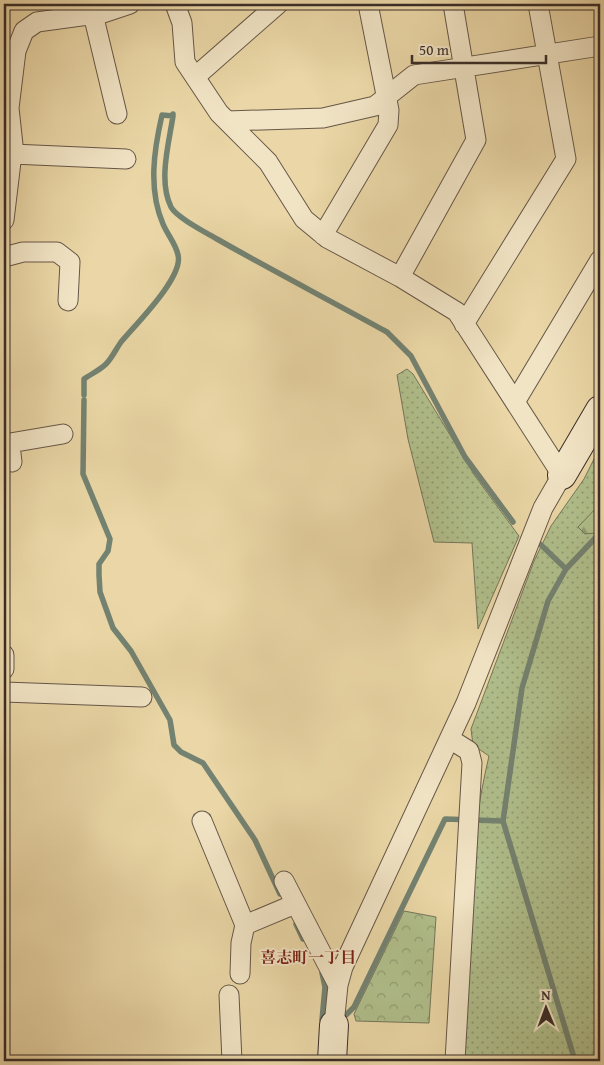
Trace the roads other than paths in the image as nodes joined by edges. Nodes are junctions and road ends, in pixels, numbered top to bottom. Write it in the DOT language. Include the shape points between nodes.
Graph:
graph roads {
  1 [pos="130,4"];
  2 [pos="175,4"];
  3 [pos="278,4"];
  4 [pos="368,4"];
  5 [pos="453,4"];
  6 [pos="538,4"];
  7 [pos="262,10"];
  8 [pos="93,14"];
  9 [pos="600,46"];
  10 [pos="547,54"];
  11 [pos="9,55"];
  12 [pos="464,67"];
  13 [pos="195,77"];
  14 [pos="386,97"];
  15 [pos="6,108"];
  16 [pos="117,114"];
  17 [pos="227,120"];
  18 [pos="12,154"];
  19 [pos="126,160"];
  20 [pos="4,220"];
  21 [pos="323,235"];
  22 [pos="4,257"];
  23 [pos="600,260"];
  24 [pos="400,277"];
  25 [pos="68,301"];
  26 [pos="464,324"];
  27 [pos="515,402"];
  28 [pos="600,410"];
  29 [pos="63,434"];
  30 [pos="8,450"];
  31 [pos="562,475"];
  32 [pos="4,655"];
  33 [pos="4,669"];
  34 [pos="4,692"];
  35 [pos="142,697"];
  36 [pos="450,739"];
  37 [pos="202,821"];
  38 [pos="284,881"];
  39 [pos="296,904"];
  40 [pos="245,925"];
  41 [pos="240,974"];
  42 [pos="338,985"];
  43 [pos="229,995"];
  44 [pos="334,1025"];
  45 [pos="232,1061"];
  46 [pos="332,1061"];
  47 [pos="455,1061"];
  1 -- 8 [label="street"];
  2 -- 13 [label="street" via="182,23 185,62"];
  3 -- 7 [label="street"];
  4 -- 14 [label="street"];
  5 -- 12 [label="street"];
  6 -- 10 [label="street"];
  7 -- 13 [label="street"];
  8 -- 11 [label="street" via="37,22 24,31"];
  8 -- 16 [label="street"];
  9 -- 10 [label="street"];
  10 -- 12 [label="street"];
  10 -- 26 [label="street" via="566,159"];
  11 -- 15 [label="street"];
  12 -- 14 [label="street" via="414,75"];
  12 -- 24 [label="street" via="476,140"];
  13 -- 17 [label="street"];
  14 -- 17 [label="street" via="375,106 323,118"];
  14 -- 21 [label="street" via="388,126"];
  15 -- 18 [label="street"];
  17 -- 21 [label="street" via="268,162 304,219"];
  18 -- 19 [label="street"];
  18 -- 20 [label="street"];
  21 -- 24 [label="street"];
  22 -- 25 [label="street" via="23,252 57,252 70,262"];
  23 -- 27 [label="street"];
  24 -- 26 [label="street" via="457,312"];
  26 -- 27 [label="street"];
  27 -- 31 [label="street"];
  28 -- 31 [label="street"];
  29 -- 30 [label="street"];
  31 -- 36 [label="street" via="542,508"];
  32 -- 33 [label="street"];
  34 -- 35 [label="street"];
  36 -- 42 [label="street" via="343,967"];
  36 -- 47 [label="street" via="468,751 472,763"];
  37 -- 40 [label="street"];
  38 -- 39 [label="street"];
  39 -- 40 [label="street"];
  39 -- 42 [label="street"];
  40 -- 41 [label="street"];
  42 -- 44 [label="street"];
  43 -- 45 [label="street"];
  44 -- 46 [label="street"];
}
